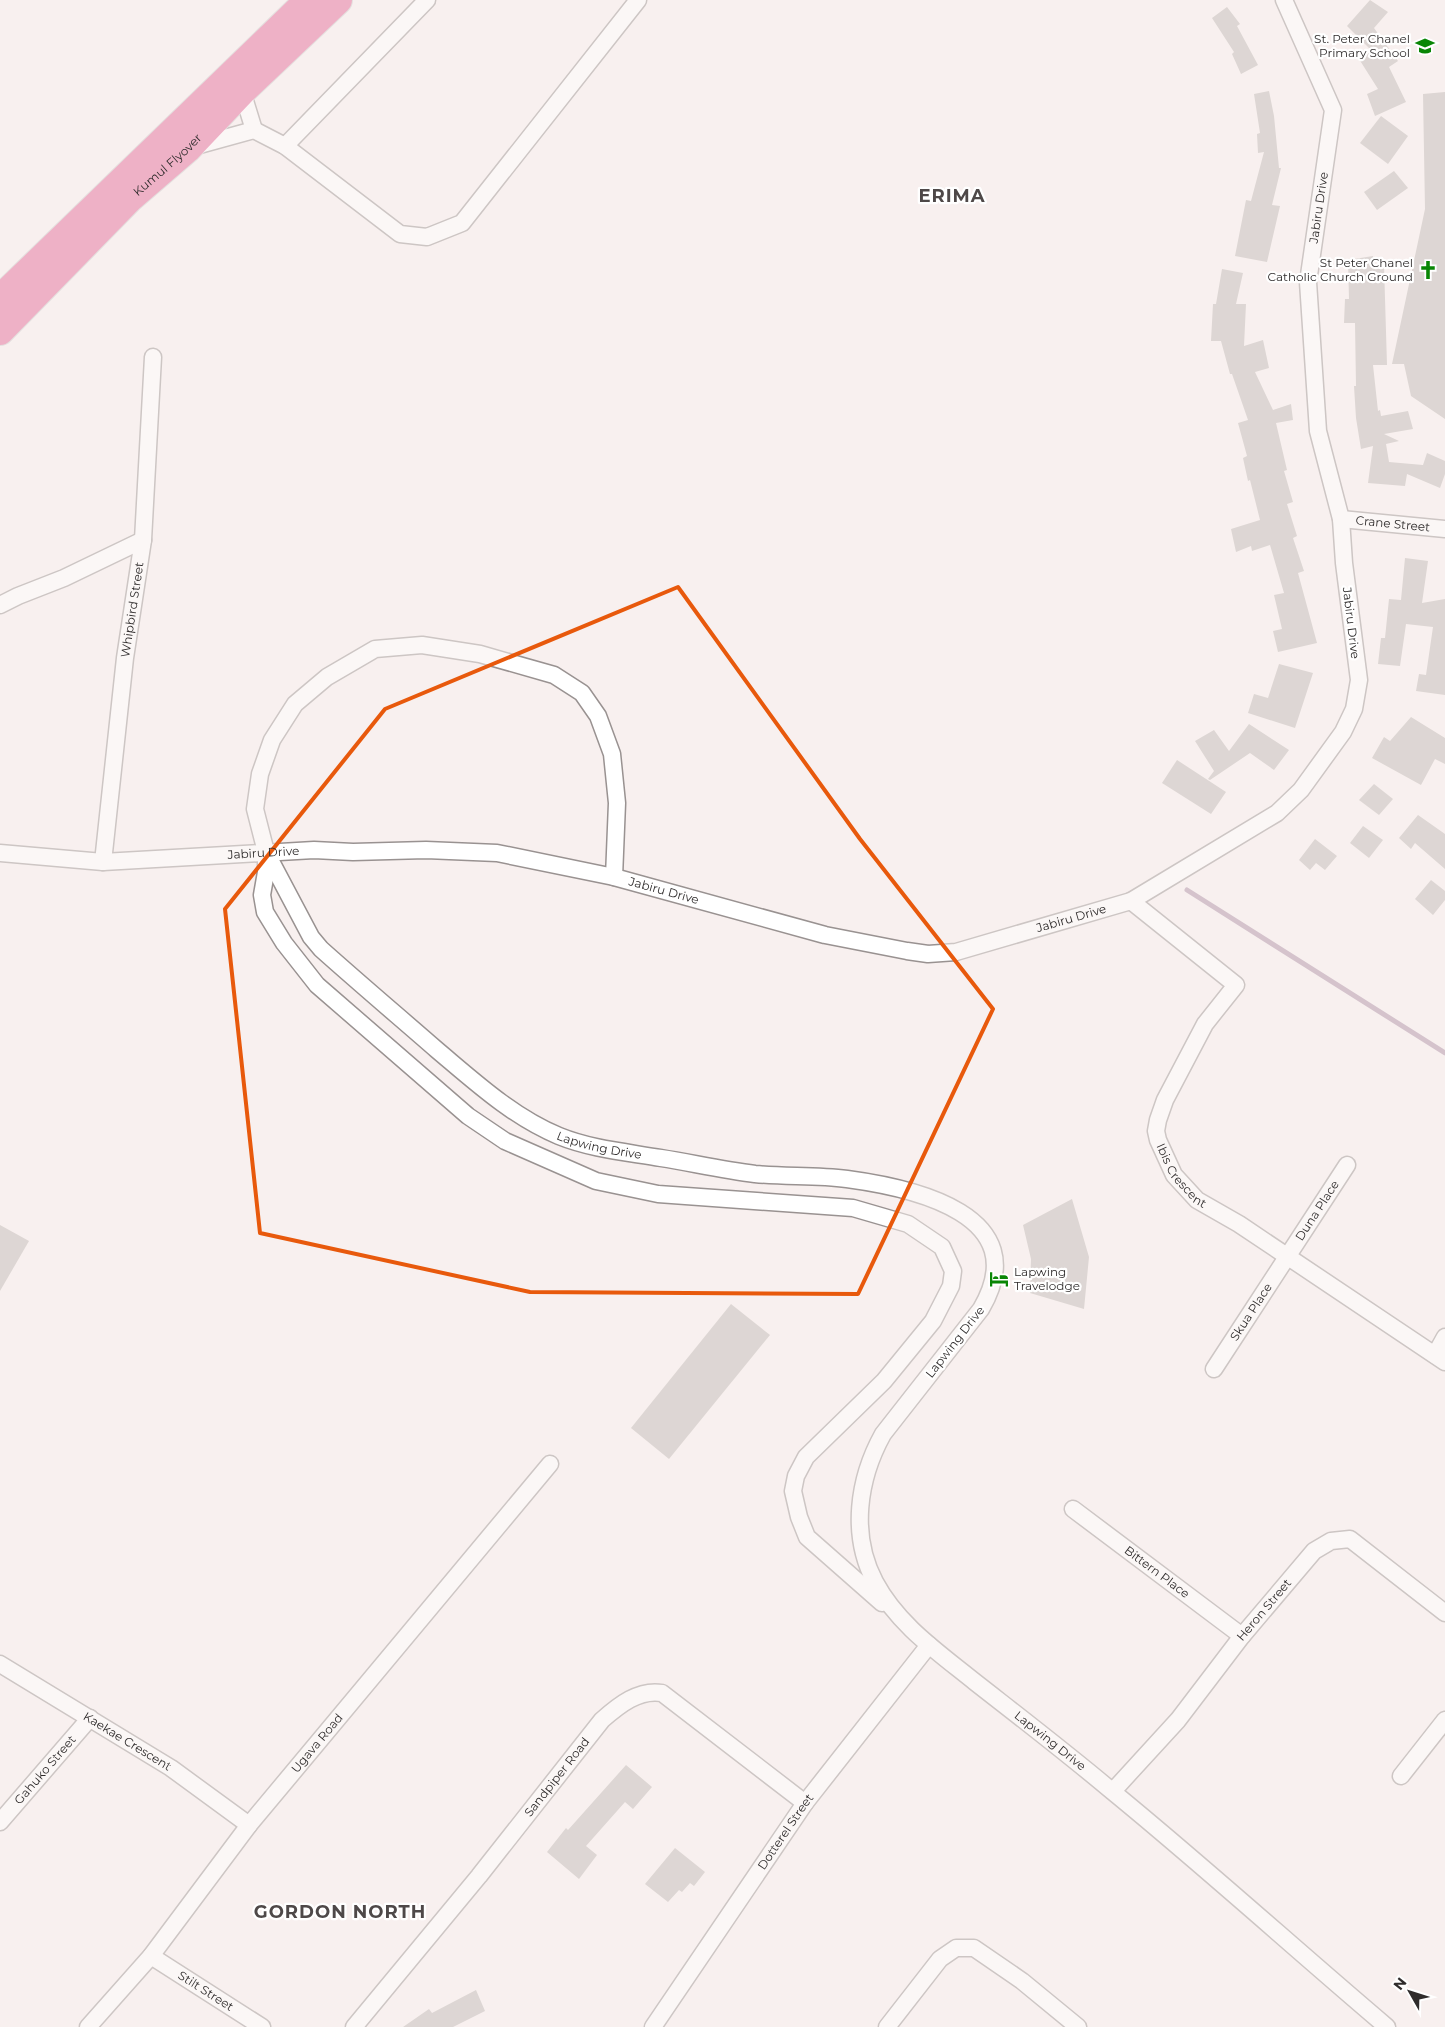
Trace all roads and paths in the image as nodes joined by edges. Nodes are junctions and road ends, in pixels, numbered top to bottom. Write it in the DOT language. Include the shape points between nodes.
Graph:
graph roads {
  1 [pos="309,0"];
  2 [pos="338,0"];
  3 [pos="427,0"];
  4 [pos="638,0"];
  5 [pos="1284,0"];
  6 [pos="242,91"];
  7 [pos="254,130"];
  8 [pos="284,146"];
  9 [pos="187,149"];
  10 [pos="0,298"];
  11 [pos="0,332"];
  12 [pos="153,357"];
  13 [pos="1341,519"];
  14 [pos="1445,529"];
  15 [pos="143,540"];
  16 [pos="0,605"];
  17 [pos="266,852"];
  18 [pos="0,853"];
  19 [pos="102,862"];
  20 [pos="614,877"];
  21 [pos="1131,901"];
  22 [pos="1347,1165"];
  23 [pos="1288,1257"];
  24 [pos="1445,1337"];
  25 [pos="1440,1359"];
  26 [pos="1214,1369"];
  27 [pos="550,1464"];
  28 [pos="1073,1509"];
  29 [pos="1445,1613"];
  30 [pos="896,1615"];
  31 [pos="1242,1636"];
  32 [pos="929,1645"];
  33 [pos="0,1664"];
  34 [pos="90,1718"];
  35 [pos="1445,1720"];
  36 [pos="1401,1776"];
  37 [pos="1113,1791"];
  38 [pos="805,1803"];
  39 [pos="0,1822"];
  40 [pos="249,1825"];
  41 [pos="150,1956"];
  42 [pos="88,2027"];
  43 [pos="262,2027"];
  44 [pos="354,2027"];
  45 [pos="653,2027"];
  46 [pos="887,2027"];
  47 [pos="1078,2027"];
  48 [pos="1386,2027"];
  1 -- 10 [label="highway, Kumul Flyover"];
  2 -- 6 [label="highway, Kumul Flyover"];
  3 -- 8 [label="street"];
  4 -- 8 [label="street" via="462,223 427,237 400,234"];
  5 -- 13 [label="street, Jabiru Drive" via="1333,110 1308,282 1318,431"];
  6 -- 7 [label="street"];
  6 -- 9 [label="highway, Kumul Flyover"];
  7 -- 8 [label="street"];
  7 -- 9 [label="street"];
  9 -- 11 [label="highway, Kumul Flyover" via="129,199"];
  12 -- 15 [label="street, Whipbird Street"];
  13 -- 14 [label="street, Crane Street"];
  13 -- 21 [label="street, Jabiru Drive" via="1359,680 1354,709 1343,732 1301,790 1277,813"];
  15 -- 16 [label="street"];
  15 -- 19 [label="street, Whipbird Street" via="125,658"];
  17 -- 19 [label="street, Jabiru Drive"];
  17 -- 20 [label="street, Jabiru Drive" via="426,850 497,853"];
  17 -- 20 [label="street" via="255,809 260,774 272,740 295,704 327,677 374,650 422,645 480,654 554,676 582,694 598,716 612,754 617,803"];
  17 -- 30 [label="street, Lapwing Drive" via="320,949 495,1099 558,1135 586,1146 755,1174 844,1179 889,1186 950,1206 972,1220 985,1234 994,1256 990,1295 883,1434 863,1481 860,1507 863,1545 875,1582"];
  17 -- 30 [label="street" via="262,885 265,912 284,943 317,985 468,1116 505,1141 596,1181 658,1194 853,1208 908,1224 942,1247 953,1272 951,1286 933,1321 884,1381 806,1457 796,1476 793,1491 807,1537"];
  18 -- 19 [label="street, Jabiru Drive"];
  20 -- 21 [label="street, Jabiru Drive" via="824,935 928,954 975,948"];
  21 -- 23 [label="street, Ibis Crescent" via="1236,985 1205,1024 1165,1100 1156,1131 1164,1154 1174,1175 1197,1200"];
  22 -- 23 [label="street, Duna Place"];
  23 -- 25 [label="street, Ibis Crescent"];
  23 -- 26 [label="street, Skua Place"];
  24 -- 25 [label="street"];
  27 -- 40 [label="street, Ugava Road"];
  28 -- 31 [label="street, Bittern Place"];
  29 -- 31 [label="street, Heron Street" via="1350,1539 1331,1540 1314,1551"];
  30 -- 32 [label="street, Lapwing Drive"];
  31 -- 37 [label="street, Heron Street" via="1178,1720"];
  32 -- 37 [label="street, Lapwing Drive"];
  32 -- 38 [label="street, Dotterel Street"];
  33 -- 34 [label="street, Kaekae Crescent"];
  34 -- 39 [label="street, Gahuko Street"];
  34 -- 40 [label="street, Kaekae Crescent" via="171,1768"];
  35 -- 36 [label="street"];
  37 -- 48 [label="street, Lapwing Drive"];
  38 -- 44 [label="street, Sandpiper Road" via="662,1693 648,1691 631,1699 602,1720"];
  38 -- 45 [label="street, Dotterel Street"];
  40 -- 41 [label="street, Ugava Road"];
  41 -- 42 [label="street, Ugava Road"];
  41 -- 43 [label="street, Stilt Street"];
  46 -- 47 [label="street" via="940,1959 956,1948 974,1948 1022,1981"];
}
